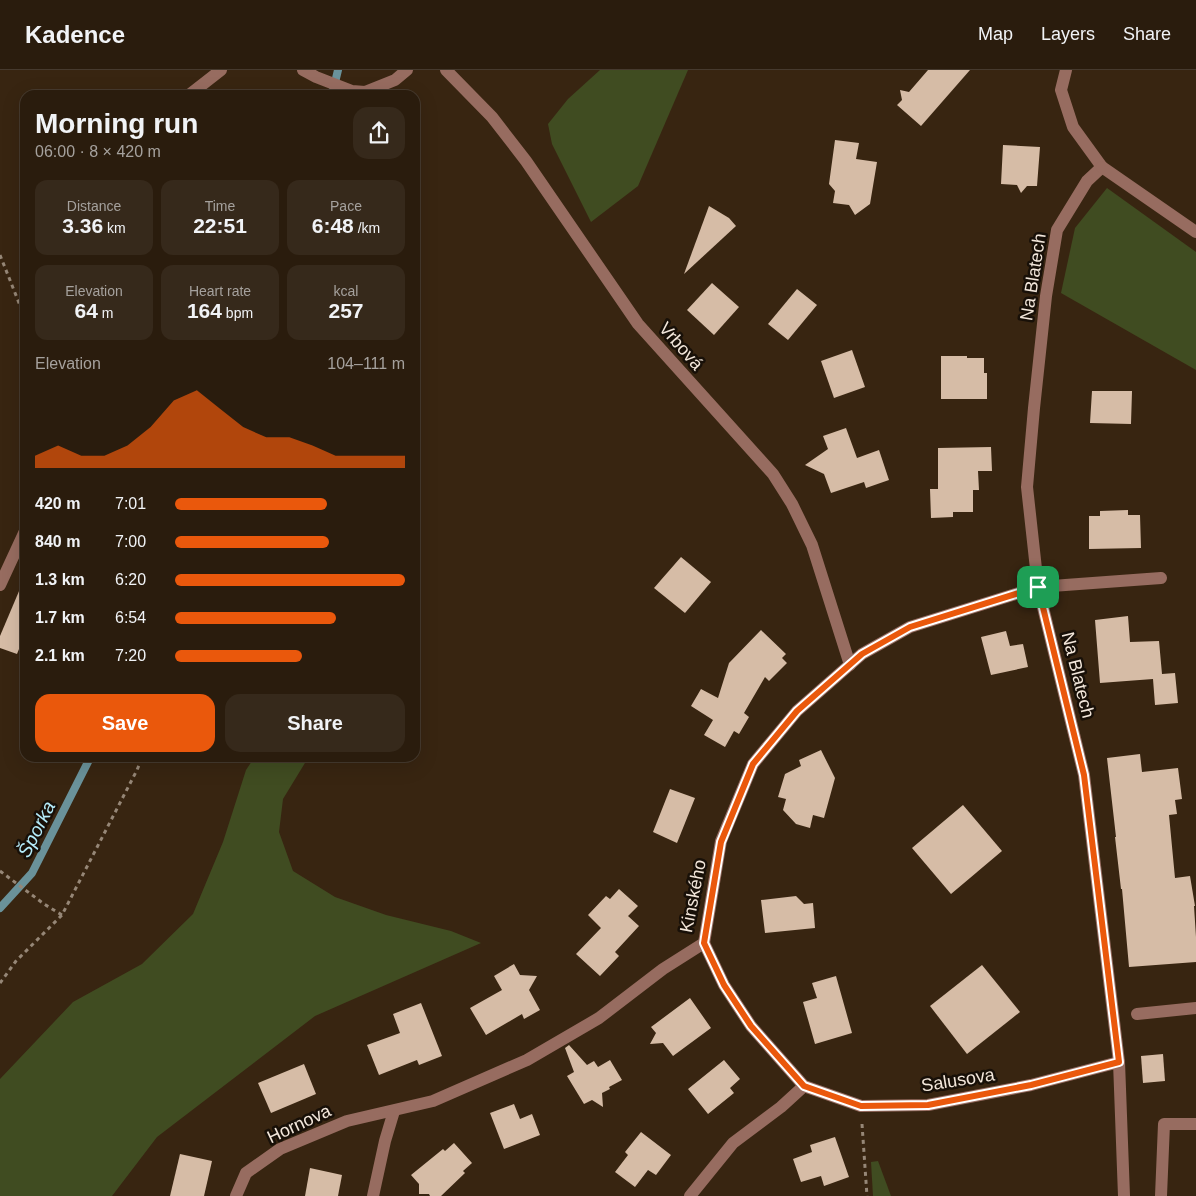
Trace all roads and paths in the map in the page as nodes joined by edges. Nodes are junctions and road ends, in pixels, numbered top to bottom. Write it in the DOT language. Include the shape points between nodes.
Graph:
graph roads {
  1 [pos="222,70"];
  2 [pos="303,70"];
  3 [pos="407,70"];
  4 [pos="446,70"];
  5 [pos="1066,70"];
  6 [pos="195,90"];
  7 [pos="349,90"];
  8 [pos="370,90"];
  9 [pos="1102,167"];
  10 [pos="1196,232"];
  11 [pos="0,255"];
  12 [pos="20,305"];
  13 [pos="20,542"];
  14 [pos="1161,578"];
  15 [pos="0,585"];
  16 [pos="1038,587"];
  17 [pos="850,665"];
  18 [pos="140,762"];
  19 [pos="1,872"];
  20 [pos="62,914"];
  21 [pos="704,943"];
  22 [pos="0,982"];
  23 [pos="1196,1008"];
  24 [pos="1137,1014"];
  25 [pos="1119,1062"];
  26 [pos="804,1086"];
  27 [pos="861,1106"];
  28 [pos="394,1110"];
  29 [pos="1196,1124"];
  30 [pos="236,1196"];
  31 [pos="372,1196"];
  32 [pos="690,1196"];
  33 [pos="867,1196"];
  34 [pos="1124,1196"];
  35 [pos="1162,1196"];
  1 -- 6 [label="street"];
  2 -- 7 [label="street"];
  3 -- 8 [label="street" via="395,80"];
  4 -- 17 [label="street, Vrbová" via="476,98 526,161 638,324 772,474 792,504 812,545"];
  5 -- 9 [label="street" via="1061,90 1073,127"];
  9 -- 10 [label="street"];
  9 -- 16 [label="street, Na Blatech" via="1087,181 1057,230 1046,296 1027,487"];
  11 -- 12 [label="path"];
  13 -- 15 [label="street"];
  14 -- 16 [label="street, Kinského"];
  16 -- 17 [label="street, Kinského" via="910,627 862,654"];
  16 -- 25 [label="street, Na Blatech" via="1084,775"];
  17 -- 21 [label="street, Kinského" via="797,711 753,764 721,842"];
  18 -- 20 [label="path"];
  19 -- 20 [label="path"];
  20 -- 22 [label="path"];
  21 -- 26 [label="street, Salusova" via="724,985 751,1026"];
  21 -- 28 [label="street, Kinského" via="662,969 599,1018 527,1060 433,1101"];
  23 -- 24 [label="street"];
  25 -- 27 [label="street, Salusova" via="1031,1085 928,1105"];
  25 -- 34 [label="street, Na Blatech"];
  26 -- 27 [label="street, Salusova"];
  26 -- 32 [label="street" via="733,1143"];
  27 -- 33 [label="path"];
  28 -- 30 [label="street, Hornova" via="347,1121 280,1149 246,1174"];
  28 -- 31 [label="street"];
  29 -- 35 [label="street" via="1164,1124"];
}
